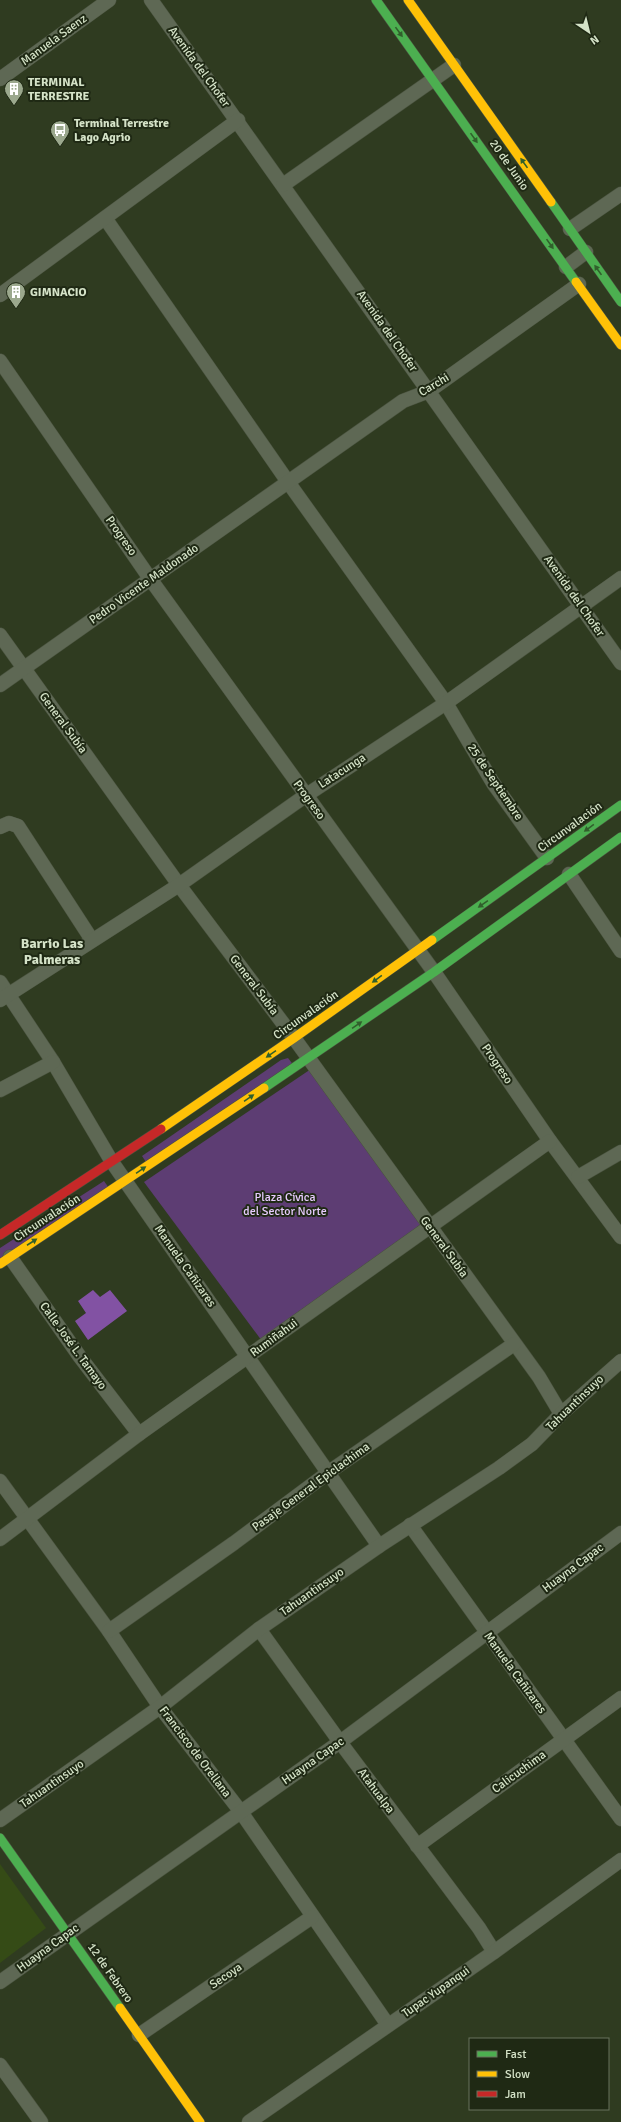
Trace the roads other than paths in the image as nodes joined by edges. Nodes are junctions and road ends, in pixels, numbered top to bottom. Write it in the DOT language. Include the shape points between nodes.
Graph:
graph roads {
  1 [pos="151,0"];
  2 [pos="376,0"];
  3 [pos="408,0"];
  4 [pos="103,2"];
  5 [pos="454,65"];
  6 [pos="2,73"];
  7 [pos="434,80"];
  8 [pos="238,120"];
  9 [pos="283,185"];
  10 [pos="621,194"];
  11 [pos="105,218"];
  12 [pos="570,229"];
  13 [pos="586,252"];
  14 [pos="566,267"];
  15 [pos="579,284"];
  16 [pos="0,295"];
  17 [pos="621,302"];
  18 [pos="621,345"];
  19 [pos="0,361"];
  20 [pos="429,391"];
  21 [pos="288,482"];
  22 [pos="621,578"];
  23 [pos="151,580"];
  24 [pos="582,607"];
  25 [pos="0,635"];
  26 [pos="621,663"];
  27 [pos="24,668"];
  28 [pos="0,685"];
  29 [pos="446,703"];
  30 [pos="305,796"];
  31 [pos="621,806"];
  32 [pos="0,827"];
  33 [pos="621,837"];
  34 [pos="547,858"];
  35 [pos="569,874"];
  36 [pos="179,885"];
  37 [pos="92,940"];
  38 [pos="418,950"];
  39 [pos="621,951"];
  40 [pos="434,972"];
  41 [pos="0,982"];
  42 [pos="4,997"];
  43 [pos="294,1038"];
  44 [pos="309,1058"];
  45 [pos="53,1062"];
  46 [pos="0,1090"];
  47 [pos="550,1141"];
  48 [pos="621,1152"];
  49 [pos="112,1162"];
  50 [pos="578,1177"];
  51 [pos="125,1181"];
  52 [pos="429,1227"];
  53 [pos="0,1234"];
  54 [pos="621,1237"];
  55 [pos="5,1260"];
  56 [pos="514,1344"];
  57 [pos="248,1356"];
  58 [pos="621,1361"];
  59 [pos="561,1414"];
  60 [pos="139,1434"];
  61 [pos="328,1472"];
  62 [pos="0,1481"];
  63 [pos="28,1518"];
  64 [pos="410,1525"];
  65 [pos="621,1533"];
  66 [pos="0,1539"];
  67 [pos="379,1546"];
  68 [pos="259,1629"];
  69 [pos="109,1631"];
  70 [pos="486,1633"];
  71 [pos="621,1698"];
  72 [pos="160,1707"];
  73 [pos="564,1740"];
  74 [pos="340,1742"];
  75 [pos="241,1812"];
  76 [pos="621,1819"];
  77 [pos="0,1820"];
  78 [pos="0,1838"];
  79 [pos="417,1846"];
  80 [pos="621,1860"];
  81 [pos="312,1917"];
  82 [pos="67,1934"];
  83 [pos="494,1952"];
  84 [pos="0,1982"];
  85 [pos="388,2025"];
  86 [pos="139,2035"];
  87 [pos="0,2064"];
  88 [pos="41,2122"];
  89 [pos="200,2122"];
  90 [pos="249,2122"];
  1 -- 8 [label="street, Avenida del Chofer"];
  2 -- 7 [label="main road, 20 de Junio, one-way"];
  3 -- 5 [label="main road, 20 de Junio"];
  4 -- 6 [label="street, Manuela Saenz"];
  5 -- 7 [label="street"];
  12 -- 5 [label="main road, 20 de Junio, one-way"];
  7 -- 9 [label="street"];
  7 -- 14 [label="main road, 20 de Junio, one-way"];
  8 -- 9 [label="street, Avenida del Chofer"];
  8 -- 11 [label="street"];
  9 -- 20 [label="street, Avenida del Chofer"];
  10 -- 12 [label="street"];
  11 -- 16 [label="street"];
  11 -- 21 [label="street, 25 de Septiembre"];
  12 -- 13 [label="main road, 20 de Junio"];
  13 -- 14 [label="street"];
  17 -- 13 [label="main road, 20 de Junio, one-way"];
  14 -- 15 [label="main road, 20 de Junio"];
  15 -- 18 [label="main road, 20 de Junio"];
  15 -- 20 [label="street, Carchi"];
  19 -- 23 [label="street, Progreso"];
  20 -- 21 [label="street, Carchi" via="404,400"];
  20 -- 24 [label="street, Avenida del Chofer"];
  21 -- 23 [label="street, Pedro Vicente Maldonado"];
  21 -- 29 [label="street, 25 de Septiembre"];
  22 -- 24 [label="street, Latacunga"];
  23 -- 27 [label="street, Pedro Vicente Maldonado"];
  23 -- 30 [label="street, Progreso"];
  24 -- 26 [label="street, Avenida del Chofer"];
  24 -- 29 [label="street, Latacunga"];
  25 -- 27 [label="street, General Subía"];
  27 -- 28 [label="street, Pedro Vicente Maldonado"];
  27 -- 36 [label="street, General Subía"];
  29 -- 30 [label="street, Latacunga"];
  29 -- 34 [label="street, 25 de Septiembre" via="494,783"];
  30 -- 36 [label="street, Latacunga"];
  30 -- 38 [label="street, Progreso"];
  31 -- 34 [label="main road, Circunvalación, one-way"];
  32 -- 37 [label="street" via="9,823 18,826"];
  33 -- 35 [label="main road, Circunvalación"];
  34 -- 38 [label="main road, Circunvalación, one-way"];
  35 -- 39 [label="street"];
  35 -- 40 [label="main road, Circunvalación"];
  36 -- 37 [label="street, Latacunga"];
  36 -- 43 [label="street, General Subía"];
  37 -- 42 [label="street, Latacunga"];
  38 -- 40 [label="street, Progreso"];
  38 -- 43 [label="main road, Circunvalación, one-way"];
  44 -- 40 [label="main road, Circunvalación, one-way"];
  40 -- 47 [label="street, Progreso"];
  41 -- 42 [label="street, Manuela Cañizares"];
  42 -- 45 [label="street, Manuela Cañizares"];
  43 -- 44 [label="street, General Subía"];
  43 -- 49 [label="main road, Circunvalación, one-way"];
  51 -- 44 [label="main road, Circunvalación, one-way"];
  44 -- 52 [label="street, General Subía"];
  45 -- 46 [label="street"];
  45 -- 49 [label="street, Manuela Cañizares"];
  47 -- 50 [label="street, Progreso"];
  47 -- 52 [label="street, Rumiñahui"];
  48 -- 50 [label="street"];
  49 -- 51 [label="street, Manuela Cañizares"];
  49 -- 53 [label="main road, Circunvalación"];
  50 -- 54 [label="street, Progreso"];
  55 -- 51 [label="main road, Circunvalación, one-way"];
  51 -- 57 [label="street, Manuela Cañizares"];
  52 -- 56 [label="street, General Subía"];
  52 -- 57 [label="street, Rumiñahui"];
  55 -- 60 [label="street, Calle José L. Tamayo"];
  56 -- 59 [label="street, General Subía" via="539,1377"];
  56 -- 61 [label="street, Pasaje General Epiclachima"];
  57 -- 60 [label="street, Rumiñahui"];
  57 -- 61 [label="street, Manuela Cañizares"];
  58 -- 59 [label="street, Tahuantinsuyo"];
  59 -- 64 [label="street, Tahuantinsuyo" via="527,1448 500,1468"];
  60 -- 63 [label="street, Rumiñahui"];
  61 -- 67 [label="street, Manuela Cañizares"];
  61 -- 69 [label="street, Pasaje General Epiclachima" via="234,1544"];
  62 -- 63 [label="street, Francisco de Orellana"];
  63 -- 66 [label="street, Rumiñahui"];
  63 -- 69 [label="street, Francisco de Orellana"];
  64 -- 67 [label="street, Tahuantinsuyo"];
  64 -- 70 [label="street, Manuela Cañizares"];
  65 -- 70 [label="street, Huayna Capac"];
  67 -- 68 [label="street, Tahuantinsuyo"];
  68 -- 72 [label="street, Tahuantinsuyo"];
  68 -- 74 [label="street, Atahualpa"];
  69 -- 72 [label="street, Francisco de Orellana"];
  70 -- 73 [label="street, Manuela Cañizares"];
  70 -- 74 [label="street, Huayna Capac"];
  71 -- 73 [label="street, Calicuchima"];
  72 -- 75 [label="street, Francisco de Orellana"];
  72 -- 77 [label="street, Tahuantinsuyo"];
  73 -- 76 [label="street, Manuela Cañizares"];
  73 -- 79 [label="street, Calicuchima"];
  74 -- 75 [label="street, Huayna Capac"];
  74 -- 79 [label="street, Atahualpa"];
  75 -- 81 [label="street, Francisco de Orellana"];
  75 -- 82 [label="street, Huayna Capac"];
  78 -- 82 [label="main road, 12 de Febrero"];
  79 -- 83 [label="street, Atahualpa"];
  80 -- 83 [label="street, Tupac Yupanqui"];
  81 -- 85 [label="street, Francisco de Orellana"];
  81 -- 86 [label="street, Secoya"];
  82 -- 84 [label="street, Huayna Capac"];
  82 -- 86 [label="main road, 12 de Febrero"];
  83 -- 85 [label="street, Tupac Yupanqui"];
  85 -- 90 [label="street, Tupac Yupanqui"];
  86 -- 89 [label="main road, 12 de Febrero"];
  87 -- 88 [label="street"];
}
